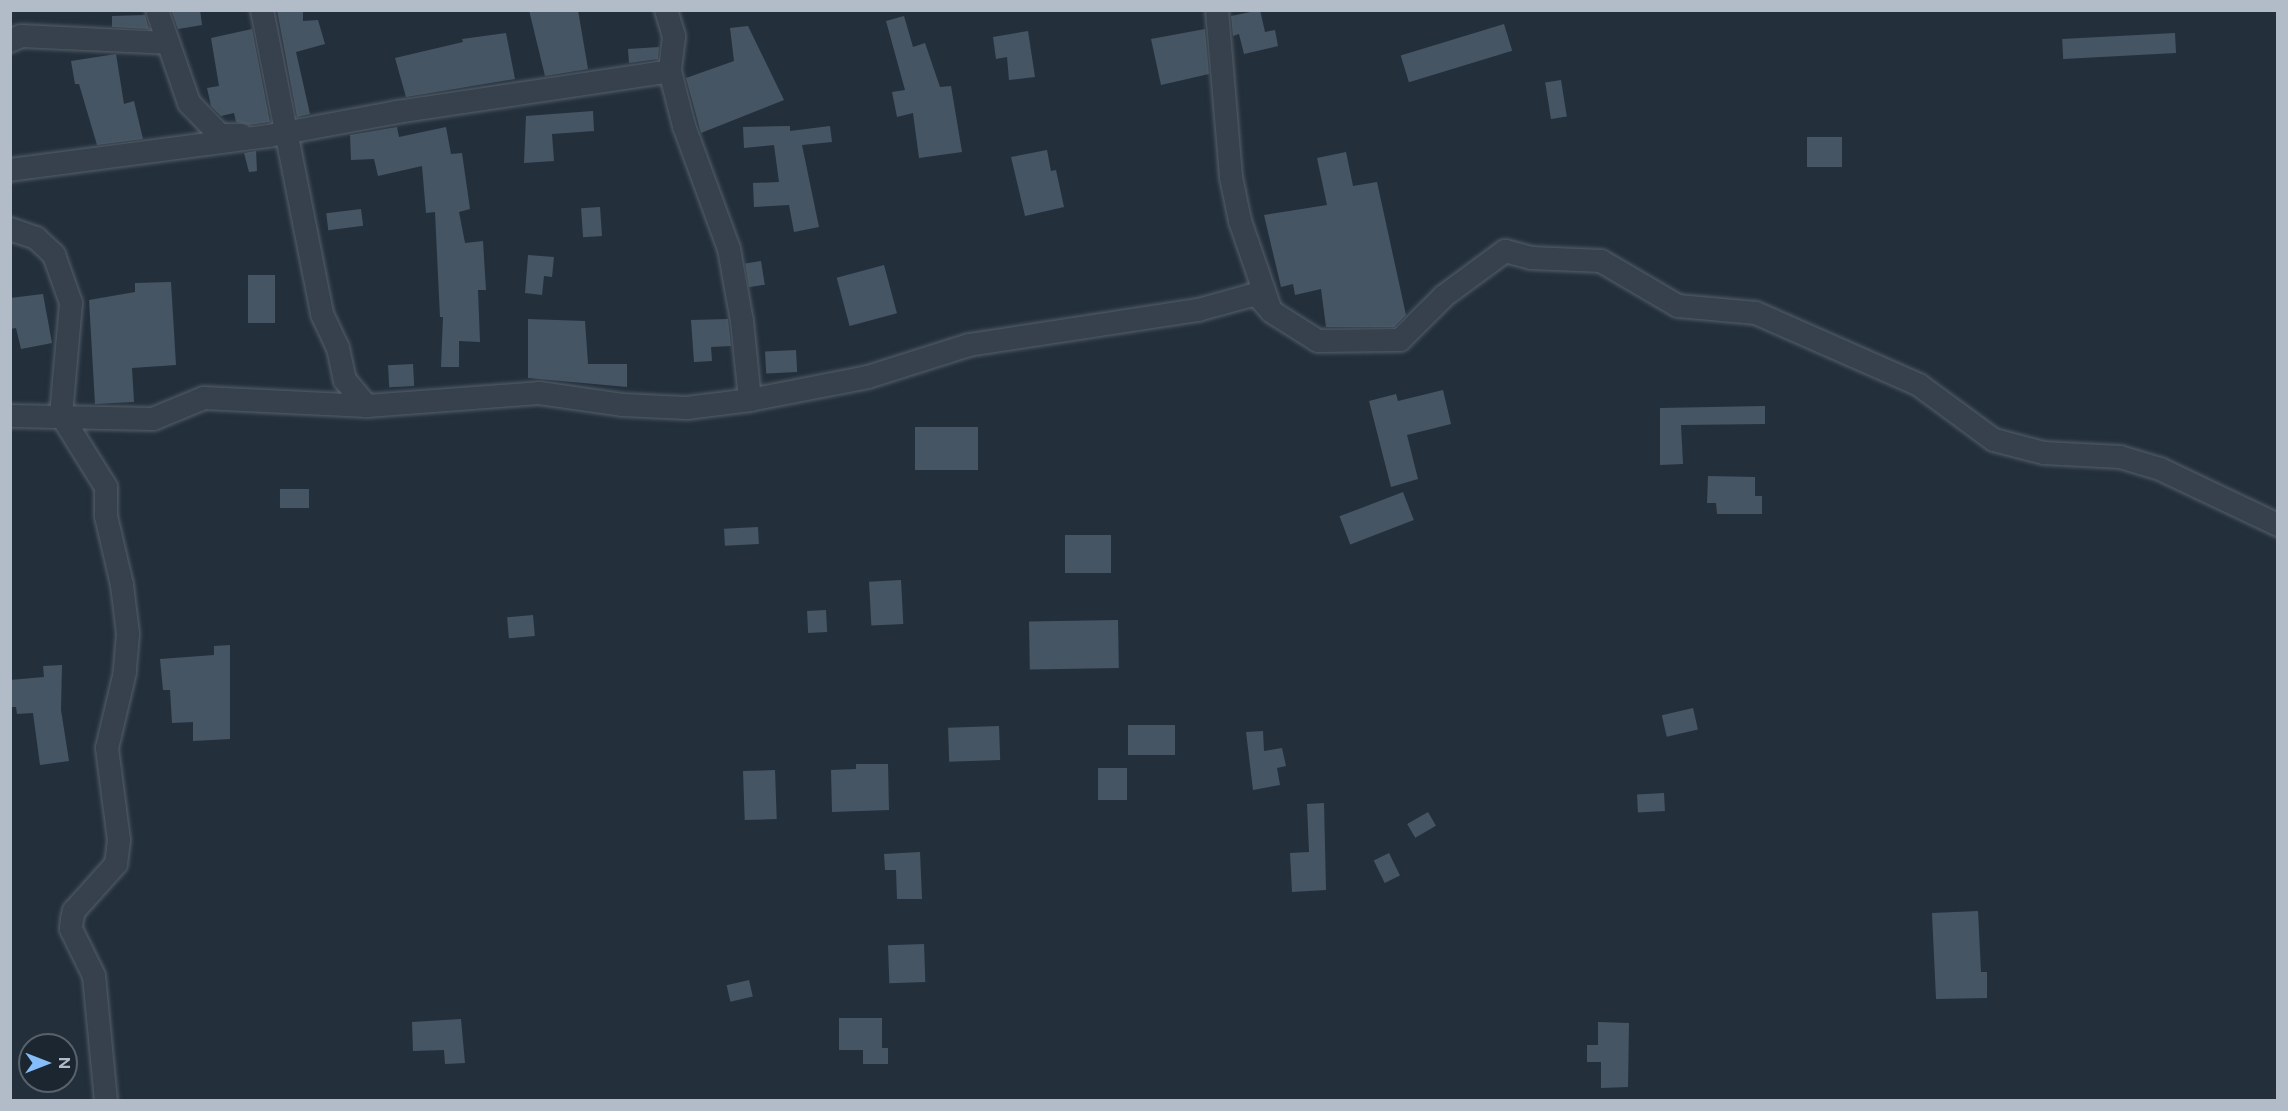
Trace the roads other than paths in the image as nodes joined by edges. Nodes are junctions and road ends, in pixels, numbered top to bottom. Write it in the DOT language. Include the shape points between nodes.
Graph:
graph roads {
  1 [pos="157,10"];
  2 [pos="262,10"];
  3 [pos="666,10"];
  4 [pos="1217,10"];
  5 [pos="10,41"];
  6 [pos="167,43"];
  7 [pos="670,71"];
  8 [pos="278,134"];
  9 [pos="10,170"];
  10 [pos="10,229"];
  11 [pos="1272,312"];
  12 [pos="750,400"];
  13 [pos="367,406"];
  14 [pos="61,415"];
  15 [pos="10,416"];
  16 [pos="2277,525"];
  17 [pos="106,1101"];
  1 -- 6 [label="street"];
  2 -- 8 [label="street"];
  3 -- 7 [label="street" via="674,37"];
  4 -- 11 [label="street" via="1231,177 1240,221"];
  5 -- 6 [label="street" via="21,36"];
  6 -- 8 [label="street" via="189,103 220,135"];
  7 -- 8 [label="street"];
  7 -- 12 [label="street" via="684,126 729,249"];
  8 -- 9 [label="street"];
  8 -- 13 [label="street" via="325,324 338,348 345,380"];
  10 -- 14 [label="street" via="36,238 54,255 71,303"];
  11 -- 12 [label="street" via="1256,294 1198,310 969,345 868,376"];
  11 -- 16 [label="street" via="1318,341 1400,340 1444,296 1505,250 1531,258 1601,261 1678,306 1755,313 1817,338 1919,385 1994,440 2044,453 2120,457 2160,469"];
  12 -- 13 [label="street" via="665,407 539,393"];
  13 -- 14 [label="street" via="204,398 153,419"];
  14 -- 15 [label="street"];
  14 -- 17 [label="street" via="106,487 106,516 122,585 128,634 125,672 107,748 119,840 116,864 74,911 71,929 94,976"];
}
